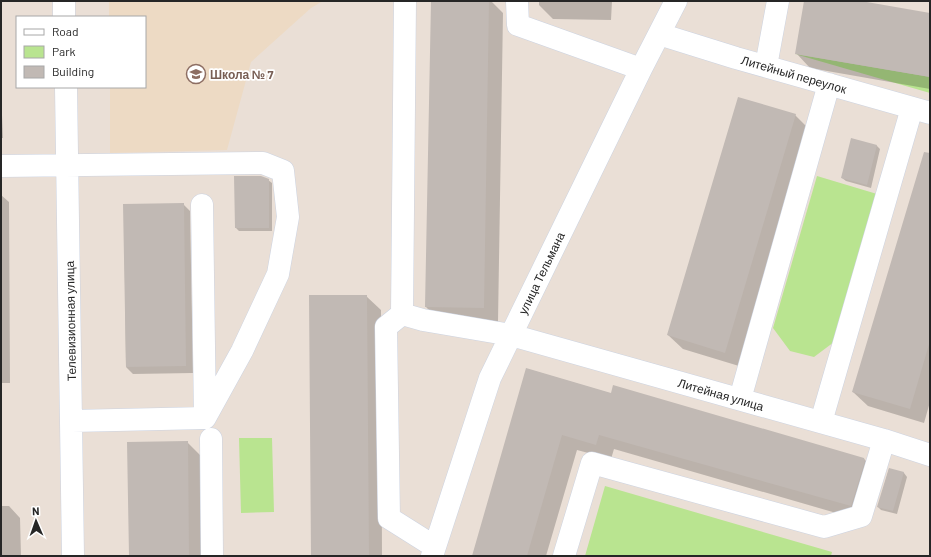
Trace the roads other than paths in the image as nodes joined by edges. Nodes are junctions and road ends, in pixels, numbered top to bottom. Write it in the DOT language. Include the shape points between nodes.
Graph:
graph roads {
  1 [pos="64,1"];
  2 [pos="405,1"];
  3 [pos="517,1"];
  4 [pos="676,1"];
  5 [pos="778,1"];
  6 [pos="64,16"];
  7 [pos="658,34"];
  8 [pos="766,66"];
  9 [pos="641,69"];
  10 [pos="829,84"];
  11 [pos="66,88"];
  12 [pos="921,110"];
  13 [pos="67,165"];
  14 [pos="1,166"];
  15 [pos="202,204"];
  16 [pos="402,314"];
  17 [pos="511,335"];
  18 [pos="740,399"];
  19 [pos="205,418"];
  20 [pos="72,421"];
  21 [pos="821,422"];
  22 [pos="211,438"];
  23 [pos="884,440"];
  24 [pos="930,455"];
  25 [pos="434,552"];
  26 [pos="73,556"];
  27 [pos="212,556"];
  28 [pos="564,556"];
  1 -- 6 [label="street"];
  2 -- 16 [label="street"];
  3 -- 9 [label="street" via="518,25"];
  4 -- 7 [label="street, улица Тельмана"];
  5 -- 8 [label="street"];
  7 -- 8 [label="street, Литейный переулок"];
  7 -- 9 [label="street, улица Тельмана"];
  8 -- 10 [label="street, Литейный переулок"];
  9 -- 17 [label="street, улица Тельмана"];
  10 -- 12 [label="street, Литейный переулок"];
  10 -- 18 [label="street"];
  11 -- 13 [label="street, Телевизионная улица"];
  12 -- 21 [label="street"];
  13 -- 14 [label="street"];
  13 -- 19 [label="street" via="263,163 283,171 288,216 278,274 242,351"];
  13 -- 20 [label="street, Телевизионная улица"];
  15 -- 19 [label="street"];
  16 -- 17 [label="street, Литейная улица"];
  16 -- 25 [label="street" via="386,327 389,518"];
  17 -- 18 [label="street, Литейная улица"];
  17 -- 25 [label="street, улица Тельмана" via="490,378"];
  18 -- 21 [label="street, Литейная улица"];
  19 -- 20 [label="street"];
  20 -- 26 [label="street, Телевизионная улица"];
  21 -- 23 [label="street, Литейная улица"];
  22 -- 27 [label="street"];
  23 -- 24 [label="street, Литейная улица"];
  23 -- 28 [label="street" via="861,516 824,528 592,463"];
}
